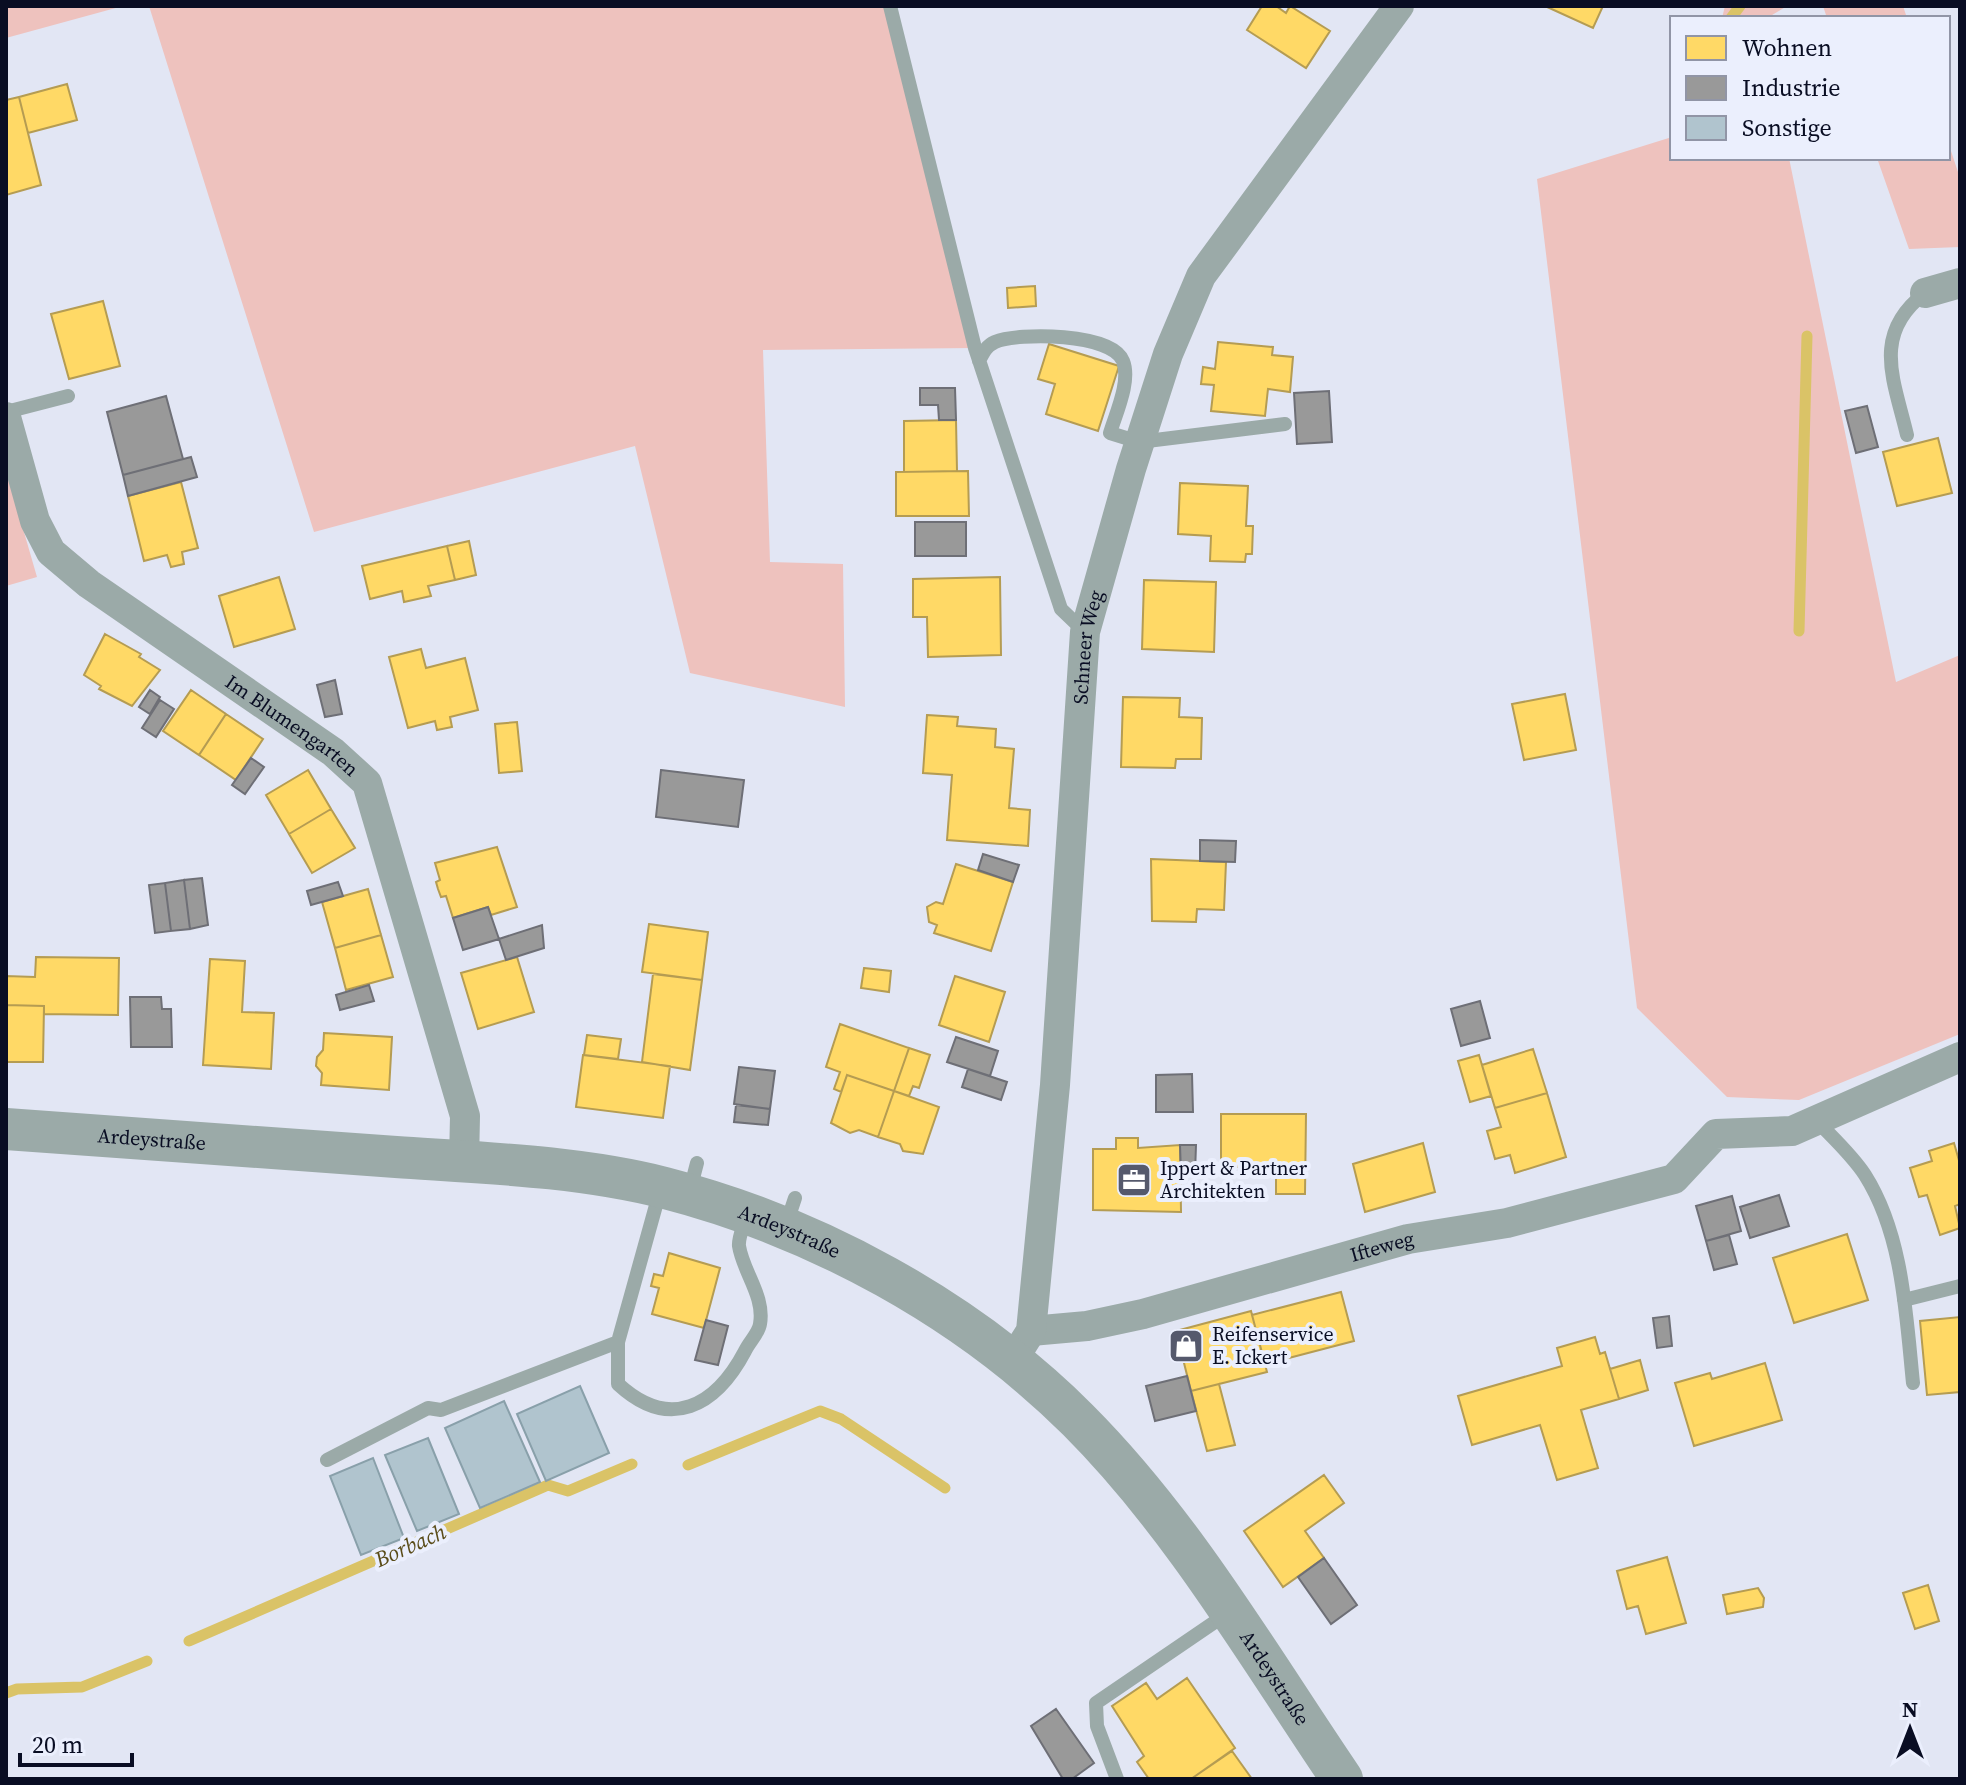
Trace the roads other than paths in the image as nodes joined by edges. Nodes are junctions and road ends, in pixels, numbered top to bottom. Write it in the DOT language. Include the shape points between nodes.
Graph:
graph roads {
  1 [pos="890,6"];
  2 [pos="1399,6"];
  3 [pos="1960,283"];
  4 [pos="1925,293"];
  5 [pos="979,361"];
  6 [pos="68,396"];
  7 [pos="6,415"];
  8 [pos="1285,424"];
  9 [pos="1907,435"];
  10 [pos="1139,442"];
  11 [pos="1085,632"];
  12 [pos="1960,1057"];
  13 [pos="1816,1120"];
  14 [pos="6,1129"];
  15 [pos="464,1162"];
  16 [pos="682,1182"];
  17 [pos="776,1214"];
  18 [pos="1960,1286"];
  19 [pos="1904,1300"];
  20 [pos="618,1342"];
  21 [pos="1021,1346"];
  22 [pos="1913,1383"];
  23 [pos="327,1460"];
  24 [pos="1229,1613"];
  25 [pos="1117,1779"];
  26 [pos="1342,1779"];
  1 -- 5 [label="lane"];
  2 -- 10 [label="street, Schneer Weg" via="1201,276"];
  3 -- 4 [label="street"];
  4 -- 9 [label="lane" via="1900,316 1890,343"];
  5 -- 10 [label="lane" via="994,342 1021,336 1110,347 1123,358 1126,374 1110,433"];
  5 -- 11 [label="lane" via="1061,609"];
  6 -- 7 [label="lane"];
  7 -- 15 [label="street, Im Blumengarten" via="51,552 89,584 333,752 367,783 465,1116"];
  8 -- 10 [label="lane"];
  10 -- 11 [label="street, Schneer Weg"];
  11 -- 21 [label="street, Schneer Weg" via="1064,1085"];
  12 -- 13 [label="street"];
  13 -- 19 [label="lane" via="1856,1162 1879,1202"];
  13 -- 21 [label="street, Ifteweg" via="1792,1131 1716,1134 1674,1179 1142,1307"];
  14 -- 15 [label="main road, Ardeystraße"];
  15 -- 16 [label="main road, Ardeystraße"];
  16 -- 17 [label="main road, Ardeystraße"];
  16 -- 20 [label="lane"];
  17 -- 20 [label="lane" via="738,1244 759,1302 760,1325 732,1376 712,1395 688,1408 663,1410 638,1403 618,1384"];
  17 -- 21 [label="main road, Ardeystraße" via="907,1290"];
  18 -- 19 [label="lane"];
  19 -- 22 [label="lane"];
  20 -- 23 [label="lane" via="441,1410 428,1408"];
  21 -- 24 [label="main road, Ardeystraße" via="1053,1396 1117,1461 1177,1534"];
  24 -- 25 [label="lane" via="1096,1703 1097,1726"];
  24 -- 26 [label="main road, Ardeystraße"];
}
